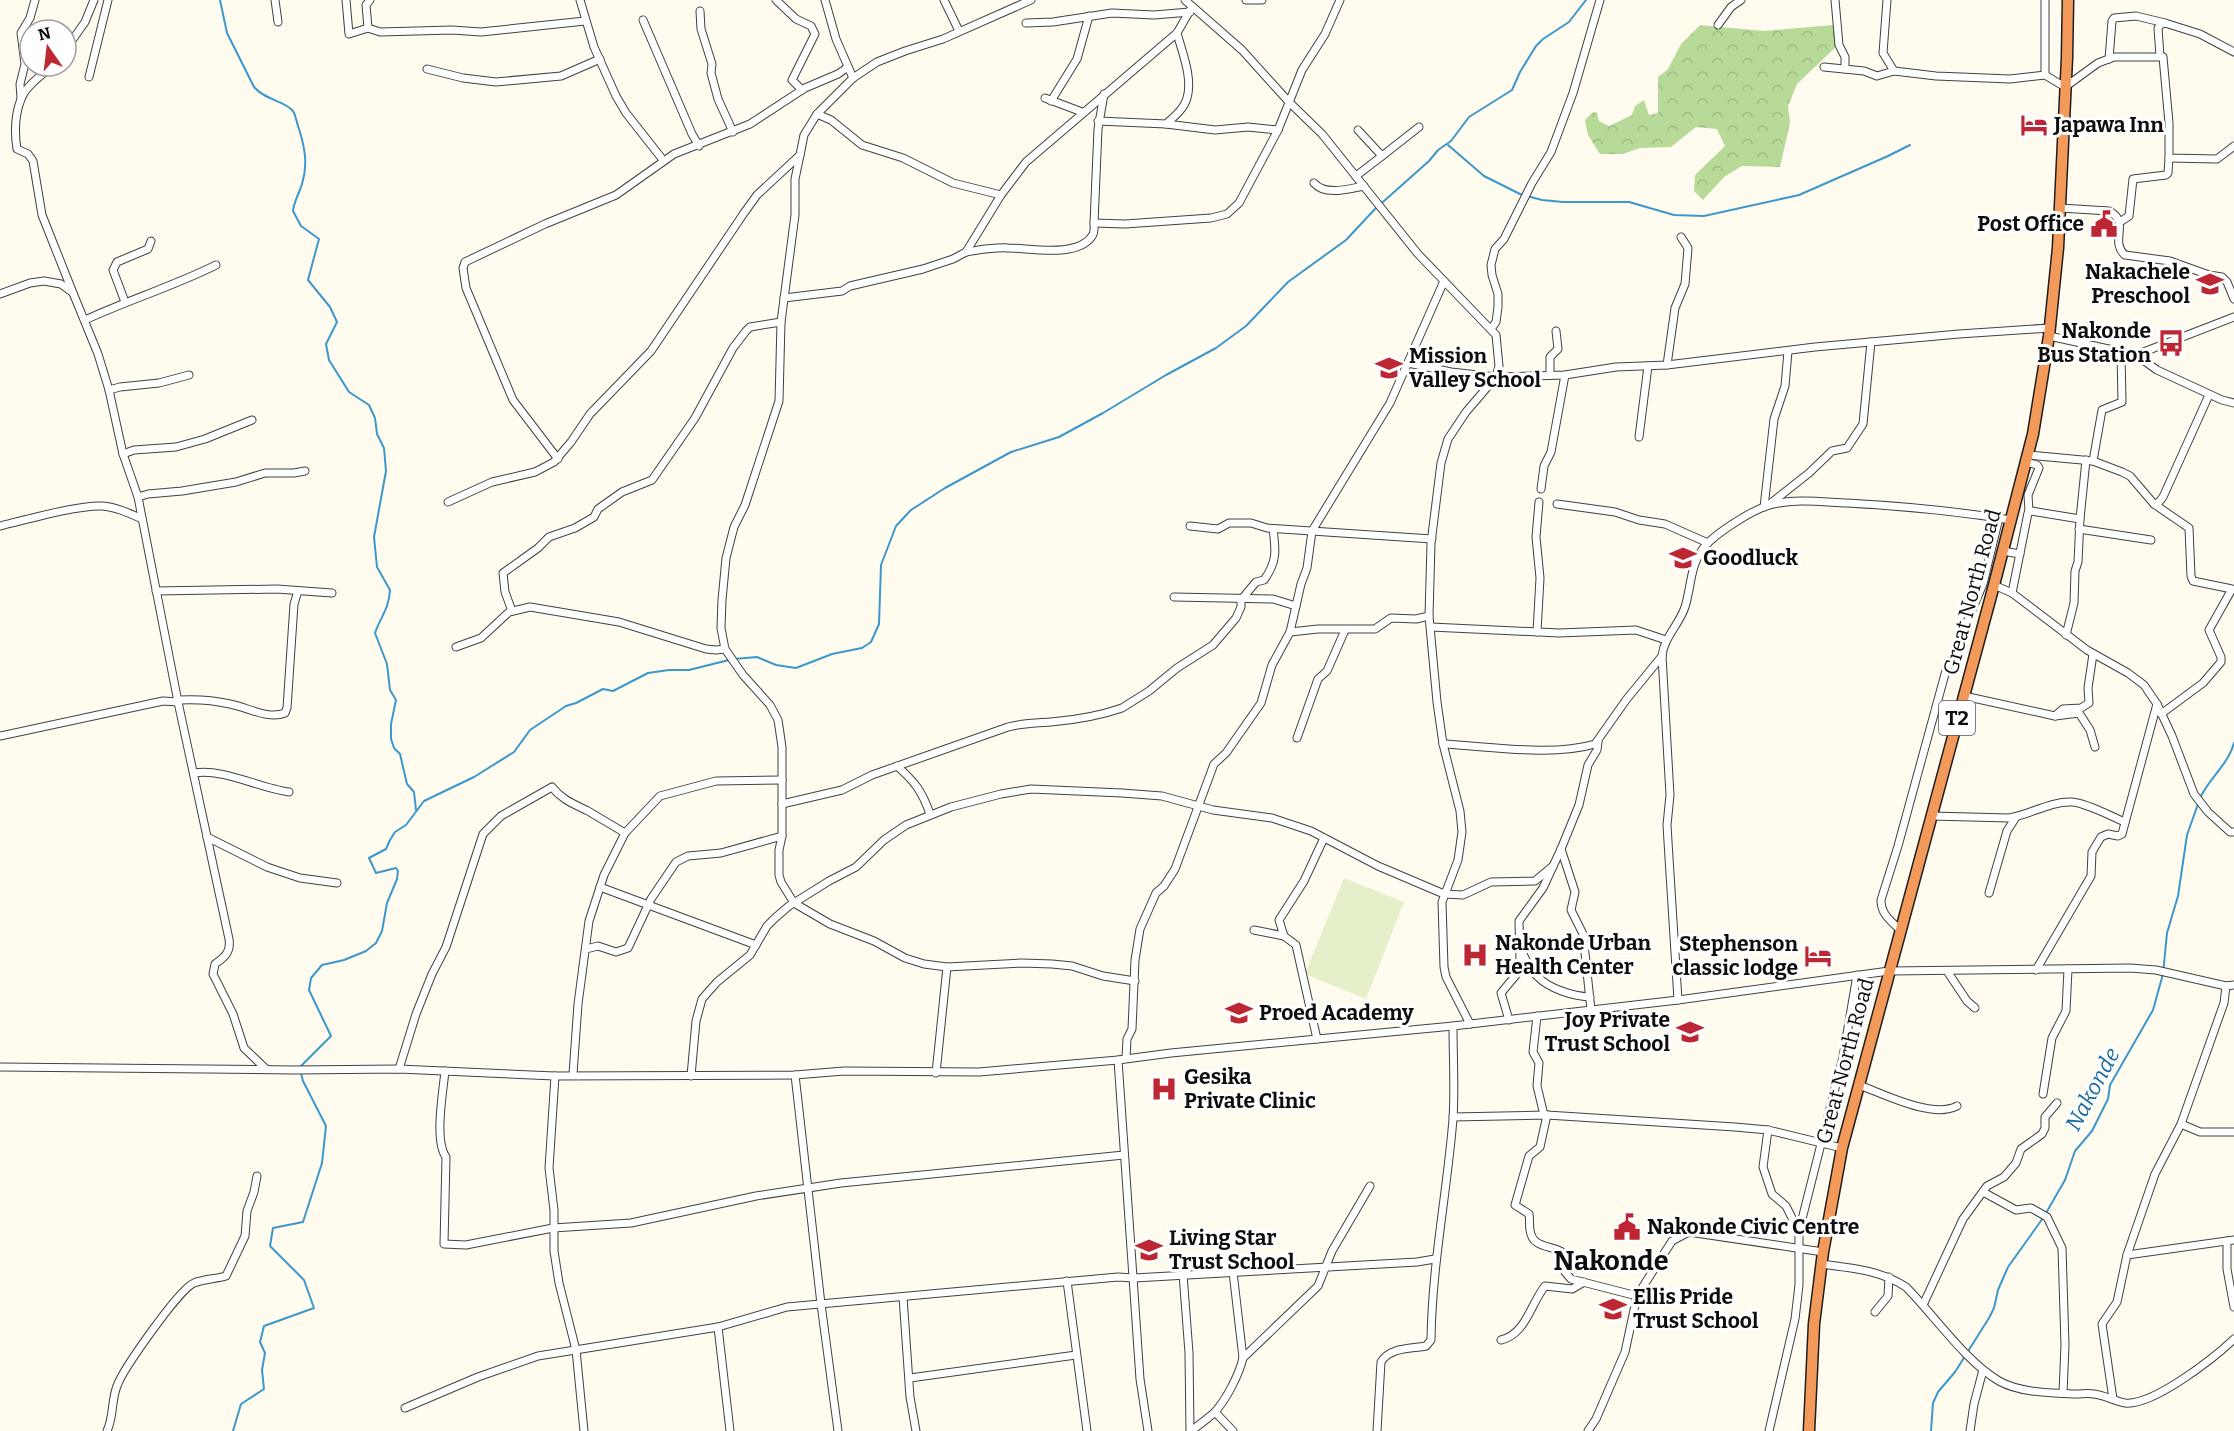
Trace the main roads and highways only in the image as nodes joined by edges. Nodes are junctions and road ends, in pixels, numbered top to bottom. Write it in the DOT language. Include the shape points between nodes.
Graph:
graph roads {
  1 [pos="2067,0"];
  2 [pos="1809,1431"];
  1 -- 2 [label="highway, Great North Road / T2" via="2060,208 2049,332 2023,494 2011,520 1842,1148 1814,1324"];
}
